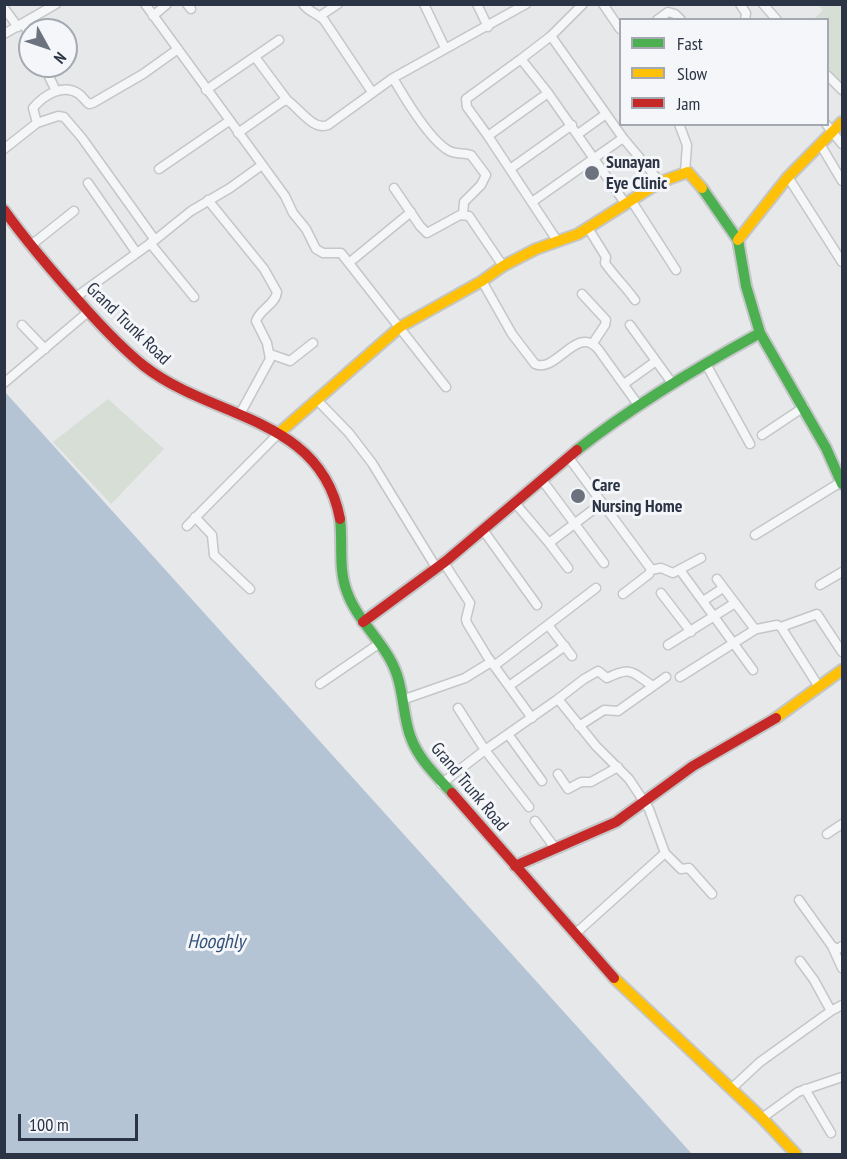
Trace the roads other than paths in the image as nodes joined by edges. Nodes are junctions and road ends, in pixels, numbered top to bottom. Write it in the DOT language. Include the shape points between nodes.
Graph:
graph roads {
  1 [pos="56,4"];
  2 [pos="145,4"];
  3 [pos="167,4"];
  4 [pos="303,4"];
  5 [pos="338,4"];
  6 [pos="424,4"];
  7 [pos="477,4"];
  8 [pos="526,4"];
  9 [pos="583,4"];
  10 [pos="603,4"];
  11 [pos="740,4"];
  12 [pos="763,4"];
  13 [pos="4,8"];
  14 [pos="153,15"];
  15 [pos="320,16"];
  16 [pos="33,18"];
  17 [pos="660,18"];
  18 [pos="679,18"];
  19 [pos="745,18"];
  20 [pos="775,18"];
  21 [pos="18,22"];
  22 [pos="619,26"];
  23 [pos="18,27"];
  24 [pos="488,27"];
  25 [pos="4,34"];
  26 [pos="551,36"];
  27 [pos="279,40"];
  28 [pos="445,48"];
  29 [pos="178,49"];
  30 [pos="255,57"];
  31 [pos="521,59"];
  32 [pos="829,77"];
  33 [pos="50,78"];
  34 [pos="393,78"];
  35 [pos="56,90"];
  36 [pos="206,90"];
  37 [pos="843,90"];
  38 [pos="372,92"];
  39 [pos="548,93"];
  40 [pos="287,100"];
  41 [pos="606,114"];
  42 [pos="229,120"];
  43 [pos="843,122"];
  44 [pos="37,123"];
  45 [pos="572,125"];
  46 [pos="681,126"];
  47 [pos="830,128"];
  48 [pos="238,133"];
  49 [pos="578,134"];
  50 [pos="488,136"];
  51 [pos="623,138"];
  52 [pos="820,144"];
  53 [pos="843,144"];
  54 [pos="4,149"];
  55 [pos="595,158"];
  56 [pos="262,165"];
  57 [pos="159,169"];
  58 [pos="510,169"];
  59 [pos="684,172"];
  60 [pos="788,177"];
  61 [pos="843,181"];
  62 [pos="660,182"];
  63 [pos="88,183"];
  64 [pos="394,188"];
  65 [pos="208,200"];
  66 [pos="532,202"];
  67 [pos="628,202"];
  68 [pos="4,210"];
  69 [pos="74,211"];
  70 [pos="411,212"];
  71 [pos="463,215"];
  72 [pos="588,228"];
  73 [pos="738,240"];
  74 [pos="152,241"];
  75 [pos="558,242"];
  76 [pos="30,246"];
  77 [pos="136,252"];
  78 [pos="350,262"];
  79 [pos="843,262"];
  80 [pos="503,266"];
  81 [pos="676,270"];
  82 [pos="482,281"];
  83 [pos="582,294"];
  84 [pos="76,297"];
  85 [pos="194,297"];
  86 [pos="635,300"];
  87 [pos="88,312"];
  88 [pos="22,325"];
  89 [pos="630,325"];
  90 [pos="400,327"];
  91 [pos="760,333"];
  92 [pos="313,343"];
  93 [pos="593,343"];
  94 [pos="45,349"];
  95 [pos="270,354"];
  96 [pos="656,361"];
  97 [pos="706,364"];
  98 [pos="4,383"];
  99 [pos="672,383"];
  100 [pos="624,384"];
  101 [pos="446,387"];
  102 [pos="317,400"];
  103 [pos="639,406"];
  104 [pos="804,407"];
  105 [pos="240,414"];
  106 [pos="279,433"];
  107 [pos="762,435"];
  108 [pos="750,444"];
  109 [pos="568,458"];
  110 [pos="542,480"];
  111 [pos="841,480"];
  112 [pos="514,503"];
  113 [pos="602,503"];
  114 [pos="195,517"];
  115 [pos="575,523"];
  116 [pos="187,526"];
  117 [pos="483,530"];
  118 [pos="755,535"];
  119 [pos="549,543"];
  120 [pos="701,558"];
  121 [pos="604,563"];
  122 [pos="440,566"];
  123 [pos="568,568"];
  124 [pos="651,570"];
  125 [pos="680,570"];
  126 [pos="843,572"];
  127 [pos="717,579"];
  128 [pos="820,585"];
  129 [pos="596,588"];
  130 [pos="723,588"];
  131 [pos="250,589"];
  132 [pos="661,593"];
  133 [pos="623,594"];
  134 [pos="703,601"];
  135 [pos="735,603"];
  136 [pos="537,605"];
  137 [pos="715,616"];
  138 [pos="363,622"];
  139 [pos="548,625"];
  140 [pos="781,627"];
  141 [pos="756,629"];
  142 [pos="691,632"];
  143 [pos="380,643"];
  144 [pos="734,643"];
  145 [pos="668,645"];
  146 [pos="565,646"];
  147 [pos="843,652"];
  148 [pos="572,656"];
  149 [pos="493,664"];
  150 [pos="753,670"];
  151 [pos="843,670"];
  152 [pos="666,677"];
  153 [pos="680,677"];
  154 [pos="320,684"];
  155 [pos="509,686"];
  156 [pos="653,686"];
  157 [pos="819,687"];
  158 [pos="558,699"];
  159 [pos="402,700"];
  160 [pos="458,708"];
  161 [pos="532,718"];
  162 [pos="579,726"];
  163 [pos="508,734"];
  164 [pos="485,750"];
  165 [pos="618,767"];
  166 [pos="558,774"];
  167 [pos="542,781"];
  168 [pos="441,784"];
  169 [pos="644,801"];
  170 [pos="529,807"];
  171 [pos="535,821"];
  172 [pos="843,824"];
  173 [pos="827,834"];
  174 [pos="555,848"];
  175 [pos="665,853"];
  176 [pos="515,866"];
  177 [pos="712,894"];
  178 [pos="799,900"];
  179 [pos="575,934"];
  180 [pos="832,946"];
  181 [pos="843,946"];
  182 [pos="800,961"];
  183 [pos="843,968"];
  184 [pos="843,1005"];
  185 [pos="831,1011"];
  186 [pos="843,1077"];
  187 [pos="731,1089"];
  188 [pos="805,1089"];
  189 [pos="762,1118"];
  190 [pos="831,1132"];
  191 [pos="796,1155"];
  1 -- 16 [label="street"];
  2 -- 14 [label="street"];
  3 -- 14 [label="street"];
  4 -- 15 [label="street"];
  5 -- 15 [label="street"];
  6 -- 28 [label="street"];
  7 -- 24 [label="street"];
  8 -- 24 [label="street"];
  9 -- 26 [label="street"];
  10 -- 22 [label="street"];
  11 -- 19 [label="street"];
  12 -- 20 [label="street"];
  13 -- 21 [label="street"];
  14 -- 29 [label="street"];
  15 -- 38 [label="street"];
  17 -- 18 [label="street" via="668,12"];
  23 -- 25 [label="street"];
  24 -- 28 [label="street"];
  26 -- 31 [label="street"];
  26 -- 41 [label="street"];
  27 -- 30 [label="street"];
  28 -- 34 [label="street"];
  29 -- 35 [label="street" via="93,103 89,104 77,92"];
  29 -- 36 [label="street"];
  30 -- 36 [label="street"];
  30 -- 40 [label="street"];
  31 -- 39 [label="street"];
  31 -- 50 [label="street" via="466,99"];
  32 -- 37 [label="street"];
  33 -- 35 [label="street"];
  34 -- 38 [label="street"];
  34 -- 71 [label="street" via="435,139 453,153 471,155 486,175 464,202"];
  35 -- 44 [label="street" via="33,108"];
  36 -- 42 [label="street"];
  38 -- 40 [label="street" via="323,127"];
  39 -- 45 [label="street"];
  39 -- 50 [label="street"];
  40 -- 48 [label="street"];
  41 -- 49 [label="street"];
  41 -- 51 [label="street"];
  42 -- 48 [label="street"];
  42 -- 57 [label="street"];
  43 -- 47 [label="main road"];
  44 -- 54 [label="street"];
  44 -- 74 [label="street" via="64,117"];
  45 -- 49 [label="street"];
  45 -- 58 [label="street"];
  46 -- 59 [label="street" via="687,145"];
  47 -- 52 [label="main road"];
  47 -- 53 [label="street"];
  48 -- 56 [label="street"];
  49 -- 55 [label="street"];
  50 -- 58 [label="street"];
  51 -- 55 [label="street"];
  51 -- 62 [label="street"];
  52 -- 60 [label="main road"];
  52 -- 61 [label="street"];
  55 -- 66 [label="street"];
  55 -- 67 [label="street"];
  56 -- 65 [label="street"];
  56 -- 78 [label="street" via="316,249 341,253"];
  58 -- 66 [label="street"];
  59 -- 62 [label="main road"];
  59 -- 73 [label="main road" via="695,178"];
  60 -- 73 [label="main road"];
  60 -- 79 [label="street"];
  62 -- 67 [label="main road"];
  63 -- 77 [label="street"];
  64 -- 70 [label="street"];
  65 -- 74 [label="street"];
  65 -- 95 [label="street" via="278,292 256,321"];
  66 -- 75 [label="street"];
  67 -- 72 [label="main road"];
  67 -- 81 [label="street"];
  68 -- 76 [label="main road, Grand Trunk Road"];
  69 -- 76 [label="street"];
  70 -- 71 [label="street" via="428,233"];
  70 -- 78 [label="street"];
  71 -- 80 [label="street" via="472,219"];
  72 -- 75 [label="main road"];
  72 -- 86 [label="street" via="606,257 605,263"];
  73 -- 91 [label="main road"];
  74 -- 77 [label="street"];
  74 -- 85 [label="street"];
  75 -- 80 [label="main road"];
  76 -- 84 [label="main road, Grand Trunk Road"];
  77 -- 84 [label="street"];
  78 -- 90 [label="street"];
  80 -- 82 [label="main road"];
  82 -- 90 [label="main road"];
  82 -- 93 [label="street" via="512,334 535,364 543,366 581,343"];
  83 -- 93 [label="street" via="606,320"];
  84 -- 87 [label="main road, Grand Trunk Road"];
  87 -- 94 [label="street"];
  87 -- 105 [label="main road, Grand Trunk Road" via="155,375"];
  88 -- 94 [label="street"];
  89 -- 96 [label="street"];
  90 -- 101 [label="street"];
  90 -- 102 [label="main road"];
  91 -- 97 [label="main road"];
  91 -- 104 [label="main road"];
  92 -- 95 [label="street" via="290,361"];
  93 -- 100 [label="street"];
  94 -- 98 [label="street"];
  95 -- 105 [label="street"];
  96 -- 99 [label="street"];
  96 -- 100 [label="street"];
  97 -- 99 [label="main road"];
  97 -- 108 [label="street"];
  99 -- 103 [label="main road"];
  100 -- 103 [label="street"];
  102 -- 106 [label="main road"];
  102 -- 122 [label="street" via="372,463"];
  103 -- 109 [label="main road"];
  104 -- 107 [label="street"];
  104 -- 111 [label="main road"];
  105 -- 106 [label="main road, Grand Trunk Road"];
  106 -- 114 [label="street"];
  106 -- 138 [label="main road, Grand Trunk Road" via="311,457 328,481 340,516 343,581"];
  109 -- 110 [label="main road"];
  109 -- 113 [label="street"];
  110 -- 112 [label="main road"];
  110 -- 115 [label="street"];
  111 -- 118 [label="street"];
  112 -- 117 [label="main road"];
  112 -- 119 [label="street"];
  113 -- 115 [label="street"];
  113 -- 124 [label="street"];
  114 -- 116 [label="street"];
  114 -- 131 [label="street" via="212,535 214,555"];
  115 -- 119 [label="street"];
  115 -- 121 [label="street"];
  117 -- 122 [label="main road"];
  117 -- 136 [label="street"];
  119 -- 123 [label="street"];
  120 -- 125 [label="street"];
  122 -- 138 [label="main road"];
  122 -- 149 [label="street" via="470,603 467,623"];
  124 -- 125 [label="street"];
  124 -- 133 [label="street"];
  125 -- 134 [label="street"];
  126 -- 128 [label="street"];
  127 -- 130 [label="street"];
  129 -- 139 [label="street"];
  130 -- 134 [label="street"];
  130 -- 135 [label="street"];
  132 -- 142 [label="street"];
  134 -- 137 [label="street"];
  135 -- 137 [label="street"];
  135 -- 141 [label="street"];
  137 -- 142 [label="street"];
  137 -- 144 [label="street"];
  138 -- 143 [label="main road, Grand Trunk Road"];
  139 -- 146 [label="street"];
  139 -- 149 [label="street"];
  140 -- 141 [label="street"];
  140 -- 147 [label="street" via="818,614"];
  140 -- 157 [label="street"];
  141 -- 144 [label="street"];
  142 -- 145 [label="street"];
  143 -- 154 [label="street"];
  143 -- 159 [label="main road, Grand Trunk Road" via="397,675"];
  144 -- 150 [label="street"];
  144 -- 153 [label="street"];
  146 -- 148 [label="street"];
  146 -- 155 [label="street"];
  149 -- 155 [label="street"];
  149 -- 159 [label="street"];
  151 -- 157 [label="main road"];
  152 -- 156 [label="street"];
  155 -- 161 [label="street"];
  156 -- 158 [label="street" via="627,670 607,678 598,671"];
  156 -- 162 [label="street" via="618,711 604,710"];
  157 -- 169 [label="main road"];
  158 -- 161 [label="street"];
  158 -- 162 [label="street"];
  159 -- 168 [label="main road, Grand Trunk Road" via="414,746"];
  160 -- 164 [label="street"];
  161 -- 163 [label="street"];
  162 -- 165 [label="street"];
  163 -- 164 [label="street"];
  163 -- 167 [label="street"];
  164 -- 168 [label="street"];
  164 -- 170 [label="street"];
  165 -- 166 [label="street" via="568,789"];
  165 -- 169 [label="street"];
  168 -- 176 [label="main road, Grand Trunk Road"];
  169 -- 174 [label="main road" via="607,826"];
  169 -- 175 [label="street"];
  171 -- 174 [label="street"];
  172 -- 173 [label="street"];
  174 -- 176 [label="main road"];
  175 -- 177 [label="street" via="681,869 689,868"];
  175 -- 179 [label="street"];
  176 -- 179 [label="main road, Grand Trunk Road"];
  178 -- 180 [label="street"];
  179 -- 187 [label="main road, Grand Trunk Road" via="621,986"];
  180 -- 181 [label="street"];
  180 -- 183 [label="street"];
  182 -- 185 [label="street"];
  184 -- 185 [label="street"];
  185 -- 187 [label="street" via="760,1062"];
  186 -- 188 [label="street"];
  187 -- 189 [label="main road, Grand Trunk Road"];
  188 -- 189 [label="street"];
  188 -- 190 [label="street"];
  189 -- 191 [label="main road, Grand Trunk Road"];
}
